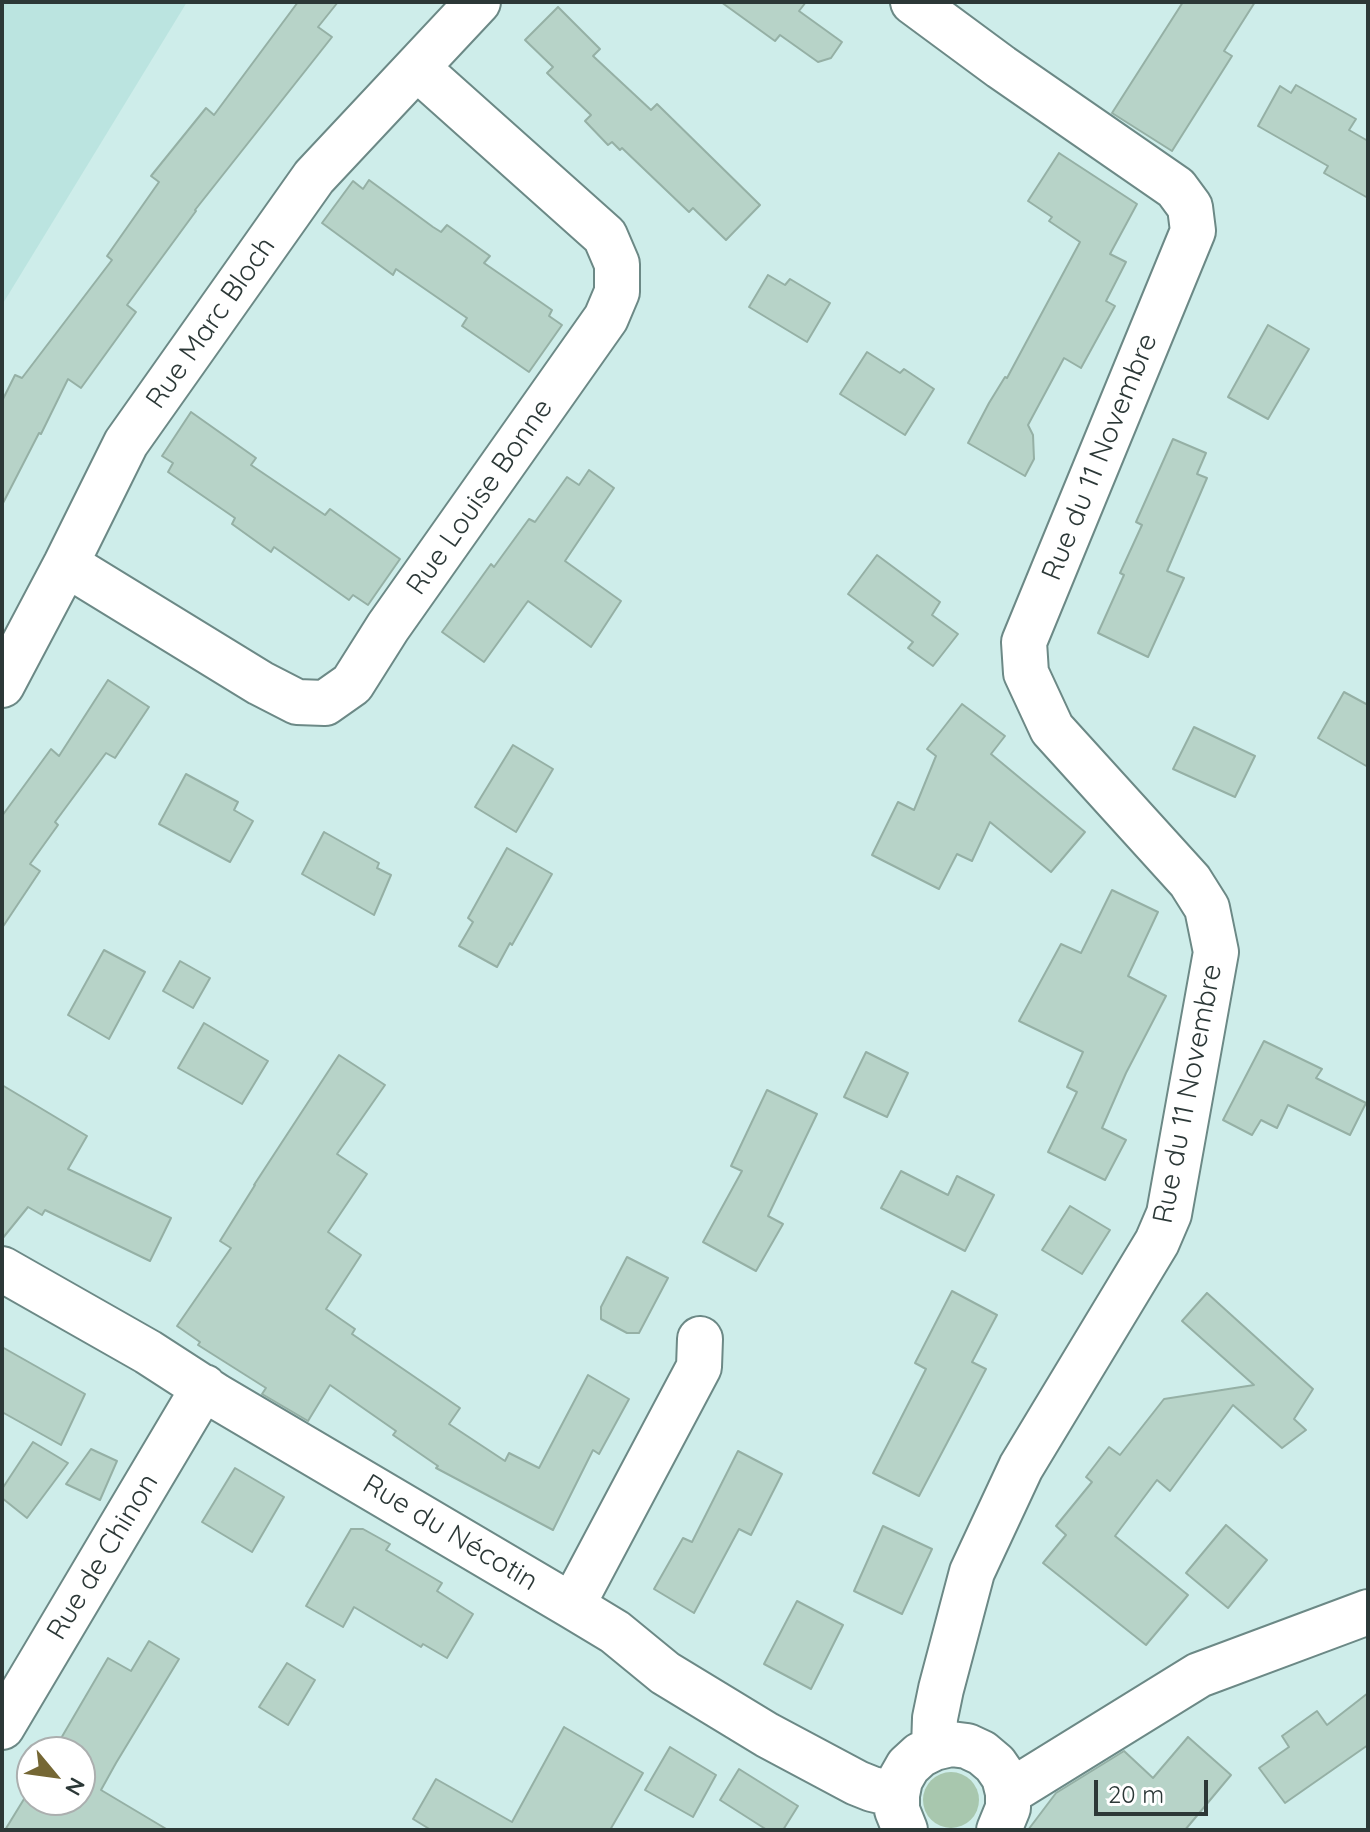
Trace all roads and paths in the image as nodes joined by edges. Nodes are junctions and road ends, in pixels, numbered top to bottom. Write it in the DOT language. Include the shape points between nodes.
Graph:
graph roads {
  1 [pos="478,2"];
  2 [pos="913,2"];
  3 [pos="417,68"];
  4 [pos="66,564"];
  5 [pos="2,685"];
  6 [pos="2,1269"];
  7 [pos="700,1339"];
  8 [pos="204,1387"];
  9 [pos="572,1606"];
  10 [pos="1368,1612"];
  11 [pos="2,1727"];
  12 [pos="934,1748"];
  13 [pos="1004,1812"];
  14 [pos="901,1813"];
  1 -- 3 [label="street, Rue Marc Bloch"];
  2 -- 12 [label="street, Rue du 11 Novembre" via="1176,188 1190,207 1193,231 1024,642 1026,673 1052,729 1190,881 1207,908 1216,952 1169,1214 1021,1467 972,1572 941,1689"];
  3 -- 4 [label="street, Rue Marc Bloch" via="314,177 126,443"];
  3 -- 4 [label="street, Rue Louise Bonne" via="605,236 617,264 617,292 606,318 352,684 325,703 297,702"];
  4 -- 5 [label="street, Rue Marc Bloch"];
  6 -- 8 [label="street, Rue du Nécotin"];
  7 -- 9 [label="street" via="699,1367"];
  8 -- 9 [label="street, Rue du Nécotin"];
  8 -- 11 [label="street, Rue de Chinon"];
  9 -- 14 [label="street, Rue du Nécotin" via="615,1632 665,1673 767,1735 872,1789"];
  10 -- 13 [label="street" via="1199,1675"];
  12 -- 13 [label="street" via="967,1746 995,1764 1004,1777"];
  12 -- 14 [label="street, Rue du Nécotin" via="908,1766 900,1780"];
}
